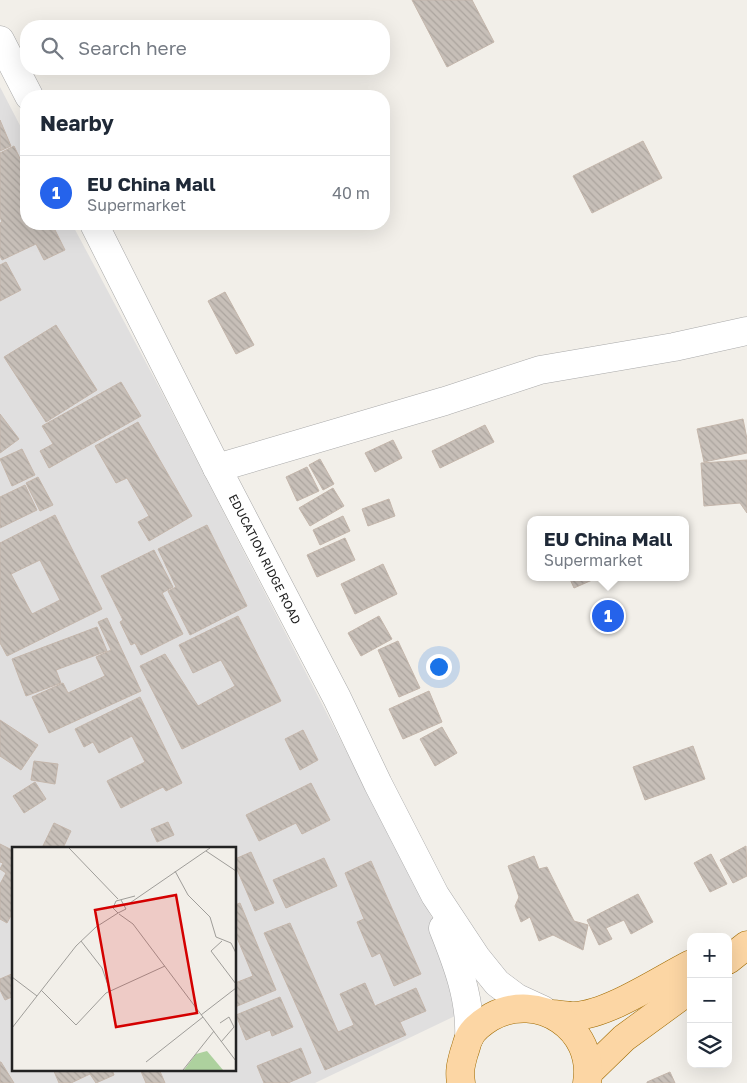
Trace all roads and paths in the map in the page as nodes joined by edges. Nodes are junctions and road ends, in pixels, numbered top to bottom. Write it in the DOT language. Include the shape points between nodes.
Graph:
graph roads {
  1 [pos="0,40"];
  2 [pos="26,90"];
  3 [pos="97,230"];
  4 [pos="747,331"];
  5 [pos="217,468"];
  6 [pos="435,895"];
  7 [pos="747,936"];
  8 [pos="732,943"];
  9 [pos="747,945"];
  10 [pos="732,957"];
  11 [pos="687,966"];
  12 [pos="687,992"];
  13 [pos="547,1012"];
  14 [pos="469,1038"];
  15 [pos="588,1078"];
  16 [pos="453,1079"];
  1 -- 2 [label="street"];
  3 -- 5 [label="street, EDUCATION RIDGE ROAD"];
  4 -- 5 [label="street" via="540,370"];
  5 -- 6 [label="street, EDUCATION RIDGE ROAD"];
  6 -- 13 [label="street, EDUCATION RIDGE ROAD" via="497,983 517,998"];
  6 -- 14 [label="street, EDUCATION RIDGE ROAD" via="440,921 462,980 470,1021"];
  7 -- 8 [label="main road"];
  9 -- 10 [label="main road"];
  11 -- 13 [label="main road" via="649,988 597,1011 576,1016"];
  12 -- 15 [label="main road" via="624,1038"];
  13 -- 14 [label="main road" via="522,1007 501,1012 482,1022"];
  13 -- 15 [label="main road" via="571,1028 584,1048"];
  14 -- 16 [label="main road"];
}
